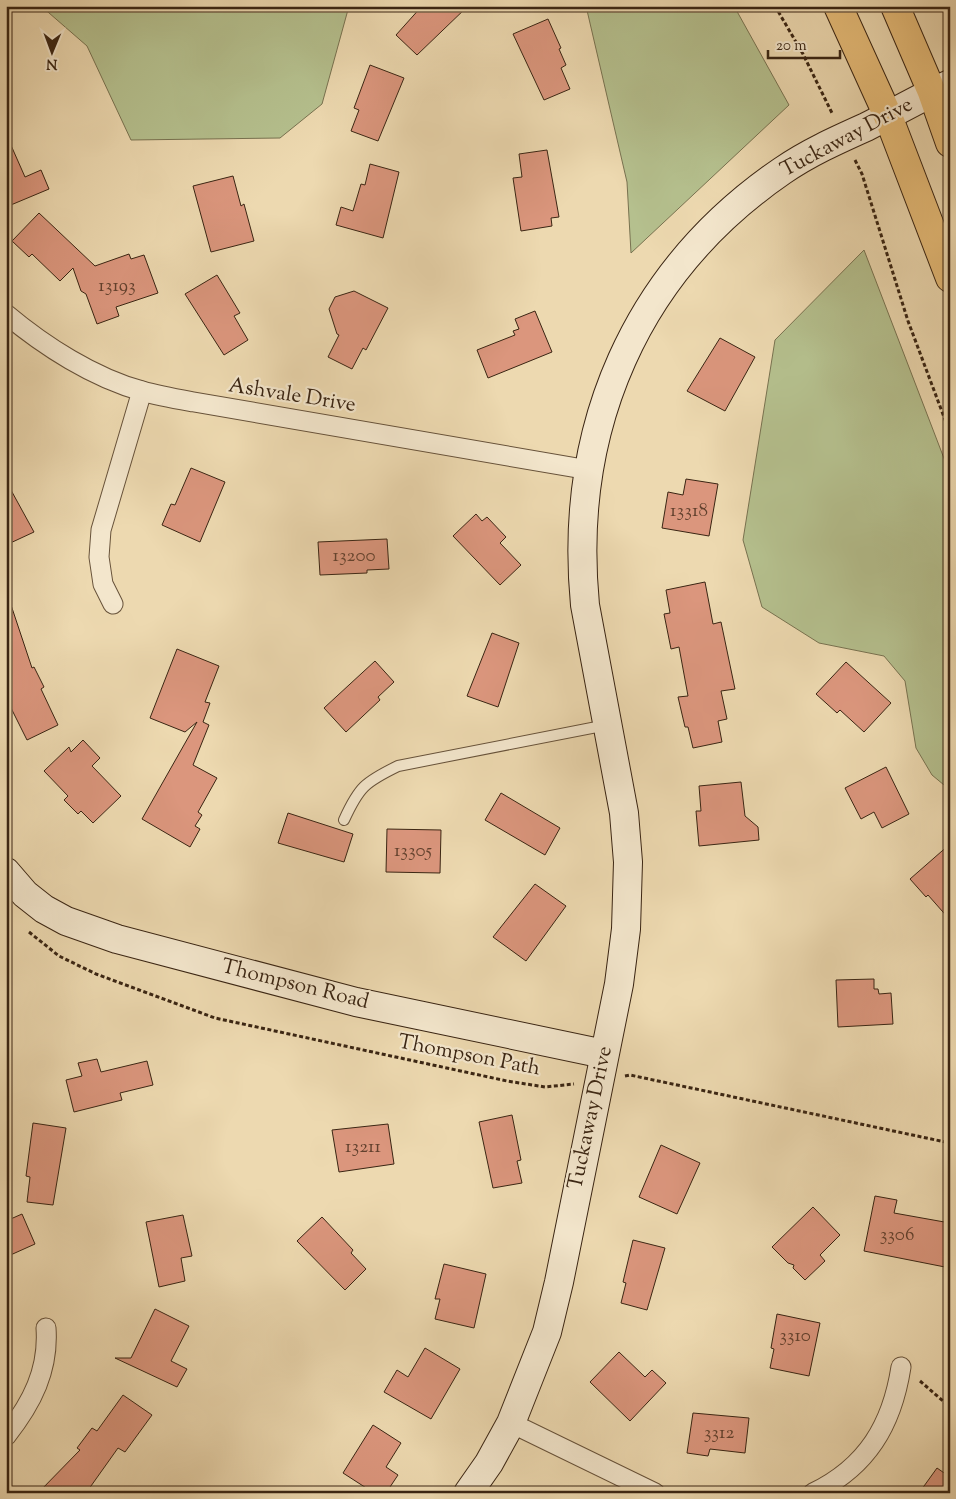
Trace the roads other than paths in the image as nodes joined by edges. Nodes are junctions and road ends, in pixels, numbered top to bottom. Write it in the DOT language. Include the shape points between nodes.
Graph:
graph roads {
  1 [pos="838,6"];
  2 [pos="895,6"];
  3 [pos="941,88"];
  4 [pos="888,116"];
  5 [pos="950,143"];
  6 [pos="950,278"];
  7 [pos="6,314"];
  8 [pos="142,391"];
  9 [pos="589,470"];
  10 [pos="113,604"];
  11 [pos="608,725"];
  12 [pos="344,820"];
  13 [pos="6,872"];
  14 [pos="604,1054"];
  15 [pos="46,1328"];
  16 [pos="901,1367"];
  17 [pos="511,1423"];
  18 [pos="6,1436"];
  19 [pos="468,1493"];
  20 [pos="655,1493"];
  21 [pos="813,1493"];
  1 -- 4 [label="highway"];
  2 -- 3 [label="highway"];
  3 -- 4 [label="street, Tuckaway Drive"];
  3 -- 5 [label="highway"];
  4 -- 6 [label="highway"];
  4 -- 9 [label="street, Tuckaway Drive" via="783,170 745,198 705,235 670,277 626,349 605,401"];
  7 -- 8 [label="street, Ashvale Drive" via="79,364"];
  8 -- 9 [label="street, Ashvale Drive"];
  8 -- 10 [label="street" via="101,530 99,558 103,584"];
  9 -- 11 [label="street, Tuckaway Drive" via="582,531 582,574"];
  11 -- 12 [label="lane" via="398,766 373,778 357,793"];
  11 -- 14 [label="street, Tuckaway Drive" via="624,813 628,862 625,938"];
  13 -- 14 [label="street, Thompson Road" via="25,894 44,909 66,921 117,939 356,1002"];
  14 -- 17 [label="street, Tuckaway Drive" via="547,1332"];
  15 -- 18 [label="street" via="44,1365 36,1390"];
  16 -- 21 [label="street" via="889,1415 875,1442 854,1466"];
  17 -- 19 [label="street, Tuckaway Drive"];
  17 -- 20 [label="street"];
}
